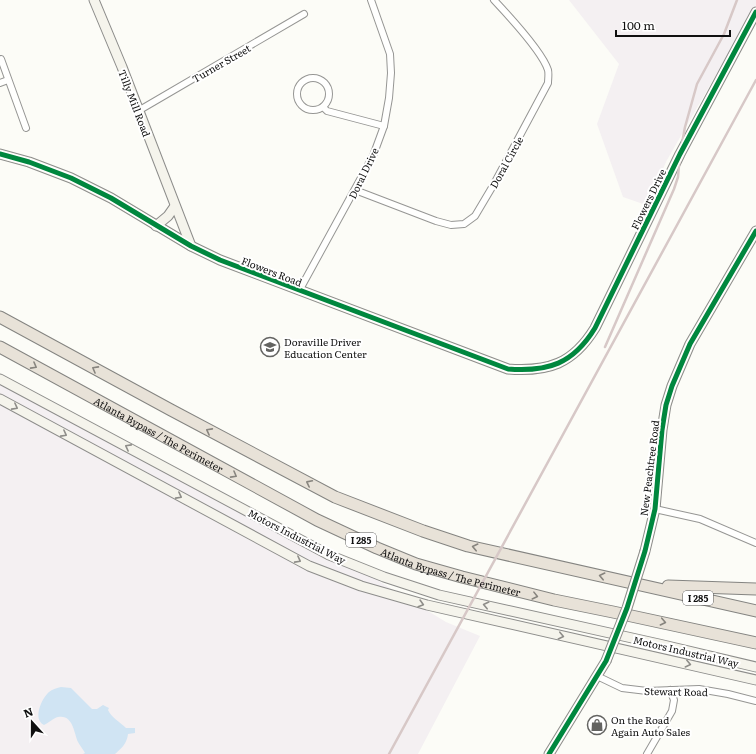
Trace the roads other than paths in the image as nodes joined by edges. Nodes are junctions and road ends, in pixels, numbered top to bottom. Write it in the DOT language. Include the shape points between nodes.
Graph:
graph roads {
  1 [pos="94,0"];
  2 [pos="371,0"];
  3 [pos="494,0"];
  4 [pos="756,12"];
  5 [pos="304,14"];
  6 [pos="752,27"];
  7 [pos="1,59"];
  8 [pos="8,80"];
  9 [pos="0,83"];
  10 [pos="323,107"];
  11 [pos="138,111"];
  12 [pos="384,126"];
  13 [pos="26,128"];
  14 [pos="0,154"];
  15 [pos="355,190"];
  16 [pos="175,206"];
  17 [pos="156,226"];
  18 [pos="756,231"];
  19 [pos="191,246"];
  20 [pos="300,291"];
  21 [pos="0,317"];
  22 [pos="0,347"];
  23 [pos="549,368"];
  24 [pos="0,379"];
  25 [pos="0,399"];
  26 [pos="655,508"];
  27 [pos="756,544"];
  28 [pos="640,585"];
  29 [pos="756,589"];
  30 [pos="756,611"];
  31 [pos="756,643"];
  32 [pos="756,667"];
  33 [pos="597,676"];
  34 [pos="756,680"];
  35 [pos="670,690"];
  36 [pos="756,701"];
  37 [pos="549,754"];
  38 [pos="647,754"];
  1 -- 11 [label="street, Tilly Mill Road"];
  2 -- 12 [label="street, Doral Drive" via="390,54 389,98"];
  3 -- 15 [label="street, Doral Circle" via="543,60 548,72 548,83 475,216 464,224 451,225"];
  4 -- 6 [label="street, Flowers Drive"];
  5 -- 11 [label="street, Turner Street"];
  6 -- 23 [label="street, Flowers Drive" via="680,154 595,328 578,352"];
  7 -- 8 [label="street"];
  8 -- 9 [label="street"];
  8 -- 13 [label="street"];
  10 -- 10 [label="street" via="330,96 327,84 316,77 304,80 297,91 300,103 311,110"];
  10 -- 12 [label="street" via="327,111"];
  11 -- 16 [label="street, Tilly Mill Road"];
  12 -- 15 [label="street, Doral Drive" via="373,156"];
  14 -- 17 [label="street, Flowers Road" via="71,178 111,198"];
  15 -- 20 [label="street, Doral Drive"];
  16 -- 17 [label="street"];
  16 -- 19 [label="street, Tilly Mill Road"];
  17 -- 19 [label="street, Flowers Road"];
  18 -- 26 [label="street, New Peachtree Road" via="690,344 672,386 662,430"];
  19 -- 20 [label="street, Flowers Road"];
  20 -- 23 [label="street, Flowers Road" via="508,369"];
  28 -- 21 [label="highway, I 285, one-way" via="468,546 335,496"];
  22 -- 31 [label="highway, Atlanta Bypass / The Perimeter / I 285, one-way" via="318,520 416,564 554,600"];
  32 -- 24 [label="street, Motors Industrial Way, one-way" via="439,595 384,577 329,555"];
  25 -- 34 [label="street, Motors Industrial Way, one-way" via="309,566 361,586 427,605"];
  26 -- 27 [label="street" via="700,519"];
  26 -- 33 [label="street, New Peachtree Road, bridge" via="627,608"];
  28 -- 29 [label="highway"];
  28 -- 30 [label="highway, I 285"];
  33 -- 35 [label="street, Stewart Road" via="622,688"];
  33 -- 37 [label="street, New Peachtree Road"];
  35 -- 36 [label="street, Stewart Road" via="699,689"];
  35 -- 38 [label="street" via="674,700 672,712"];
}
